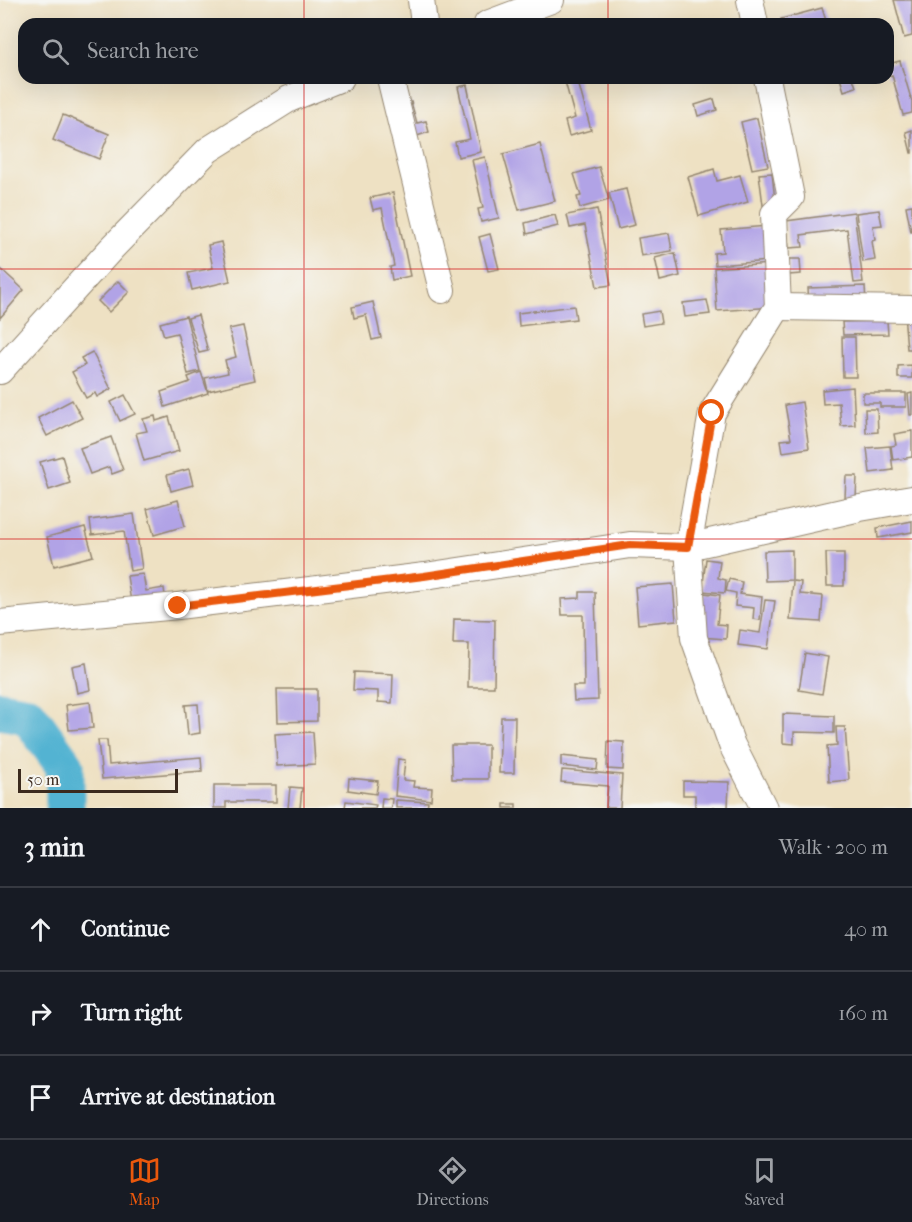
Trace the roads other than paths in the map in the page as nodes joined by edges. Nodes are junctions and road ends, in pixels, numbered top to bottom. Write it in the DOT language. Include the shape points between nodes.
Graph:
graph roads {
  1 [pos="421,0"];
  2 [pos="551,0"];
  3 [pos="750,0"];
  4 [pos="423,18"];
  5 [pos="504,18"];
  6 [pos="754,18"];
  7 [pos="326,84"];
  8 [pos="391,84"];
  9 [pos="767,84"];
  10 [pos="442,290"];
  11 [pos="778,307"];
  12 [pos="912,309"];
  13 [pos="0,371"];
  14 [pos="912,500"];
  15 [pos="688,547"];
  16 [pos="0,623"];
  17 [pos="764,808"];
  1 -- 4 [label="street"];
  2 -- 5 [label="street"];
  3 -- 6 [label="street"];
  7 -- 13 [label="street" via="289,99 208,150"];
  8 -- 10 [label="street"];
  9 -- 11 [label="street" via="791,196 774,214"];
  11 -- 12 [label="street"];
  11 -- 15 [label="street" via="712,413"];
  14 -- 15 [label="street"];
  15 -- 16 [label="street" via="630,545 424,576"];
  15 -- 17 [label="street" via="694,638 732,745"];
}
